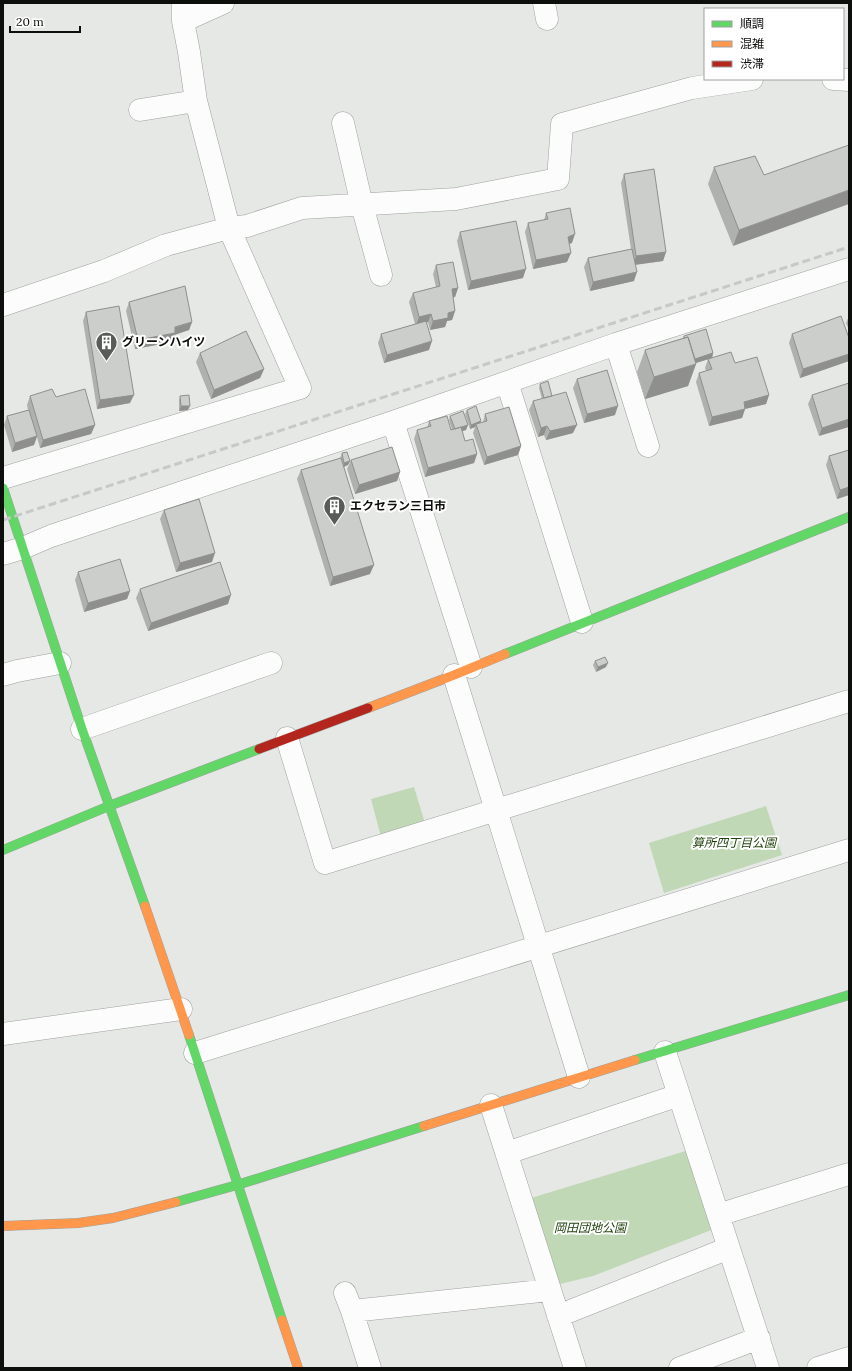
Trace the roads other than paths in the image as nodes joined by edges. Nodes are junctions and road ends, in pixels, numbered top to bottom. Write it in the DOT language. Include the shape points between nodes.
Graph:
graph roads {
  1 [pos="223,3"];
  2 [pos="183,12"];
  3 [pos="745,80"];
  4 [pos="196,101"];
  5 [pos="140,110"];
  6 [pos="343,123"];
  7 [pos="362,205"];
  8 [pos="229,228"];
  9 [pos="849,268"];
  10 [pos="380,275"];
  11 [pos="3,306"];
  12 [pos="616,344"];
  13 [pos="507,382"];
  14 [pos="393,422"];
  15 [pos="648,446"];
  16 [pos="3,478"];
  17 [pos="3,488"];
  18 [pos="849,517"];
  19 [pos="13,551"];
  20 [pos="582,622"];
  21 [pos="60,663"];
  22 [pos="271,664"];
  23 [pos="463,671"];
  24 [pos="3,675"];
  25 [pos="849,701"];
  26 [pos="82,730"];
  27 [pos="287,738"];
  28 [pos="109,806"];
  29 [pos="496,810"];
  30 [pos="3,850"];
  31 [pos="849,850"];
  32 [pos="539,945"];
  33 [pos="849,996"];
  34 [pos="181,1009"];
  35 [pos="3,1034"];
  36 [pos="195,1052"];
  37 [pos="665,1052"];
  38 [pos="579,1077"];
  39 [pos="679,1095"];
  40 [pos="491,1105"];
  41 [pos="507,1153"];
  42 [pos="849,1174"];
  43 [pos="238,1185"];
  44 [pos="718,1215"];
  45 [pos="3,1226"];
  46 [pos="729,1248"];
  47 [pos="550,1290"];
  48 [pos="558,1316"];
  49 [pos="759,1338"];
  50 [pos="849,1358"];
  51 [pos="298,1368"];
  52 [pos="370,1368"];
  53 [pos="575,1368"];
  54 [pos="680,1368"];
  55 [pos="768,1368"];
  56 [pos="818,1368"];
  1 -- 2 [label="street"];
  2 -- 4 [label="street"];
  3 -- 7 [label="street" via="692,88 562,124 558,179 456,199"];
  4 -- 5 [label="street"];
  4 -- 8 [label="street"];
  6 -- 7 [label="street"];
  7 -- 8 [label="street" via="302,208 247,226"];
  7 -- 10 [label="street"];
  8 -- 11 [label="street" via="166,245 104,271"];
  8 -- 16 [label="street" via="300,388"];
  9 -- 12 [label="street"];
  12 -- 13 [label="street"];
  12 -- 15 [label="street"];
  13 -- 14 [label="street"];
  13 -- 20 [label="street"];
  14 -- 19 [label="street"];
  14 -- 23 [label="street"];
  17 -- 19 [label="street"];
  18 -- 20 [label="street"];
  19 -- 21 [label="street"];
  20 -- 23 [label="street"];
  21 -- 24 [label="street"];
  21 -- 26 [label="street"];
  22 -- 26 [label="street"];
  23 -- 27 [label="street"];
  23 -- 29 [label="street"];
  25 -- 29 [label="street"];
  26 -- 28 [label="street"];
  27 -- 28 [label="street"];
  27 -- 29 [label="street" via="325,863"];
  28 -- 30 [label="street"];
  28 -- 34 [label="street"];
  29 -- 32 [label="street"];
  31 -- 32 [label="street"];
  32 -- 36 [label="street"];
  32 -- 38 [label="street"];
  33 -- 37 [label="street"];
  34 -- 35 [label="street"];
  34 -- 36 [label="street"];
  36 -- 43 [label="street"];
  37 -- 38 [label="street"];
  37 -- 39 [label="street"];
  38 -- 40 [label="street"];
  39 -- 41 [label="street"];
  39 -- 44 [label="street"];
  40 -- 41 [label="street"];
  40 -- 43 [label="street"];
  41 -- 47 [label="street"];
  42 -- 44 [label="street"];
  43 -- 45 [label="street" via="113,1218 78,1223"];
  43 -- 51 [label="street"];
  44 -- 46 [label="street"];
  46 -- 48 [label="street"];
  46 -- 49 [label="street"];
  47 -- 48 [label="street"];
  47 -- 52 [label="street" via="349,1302"];
  48 -- 53 [label="street"];
  49 -- 54 [label="street"];
  49 -- 55 [label="street"];
  50 -- 56 [label="street"];
}
